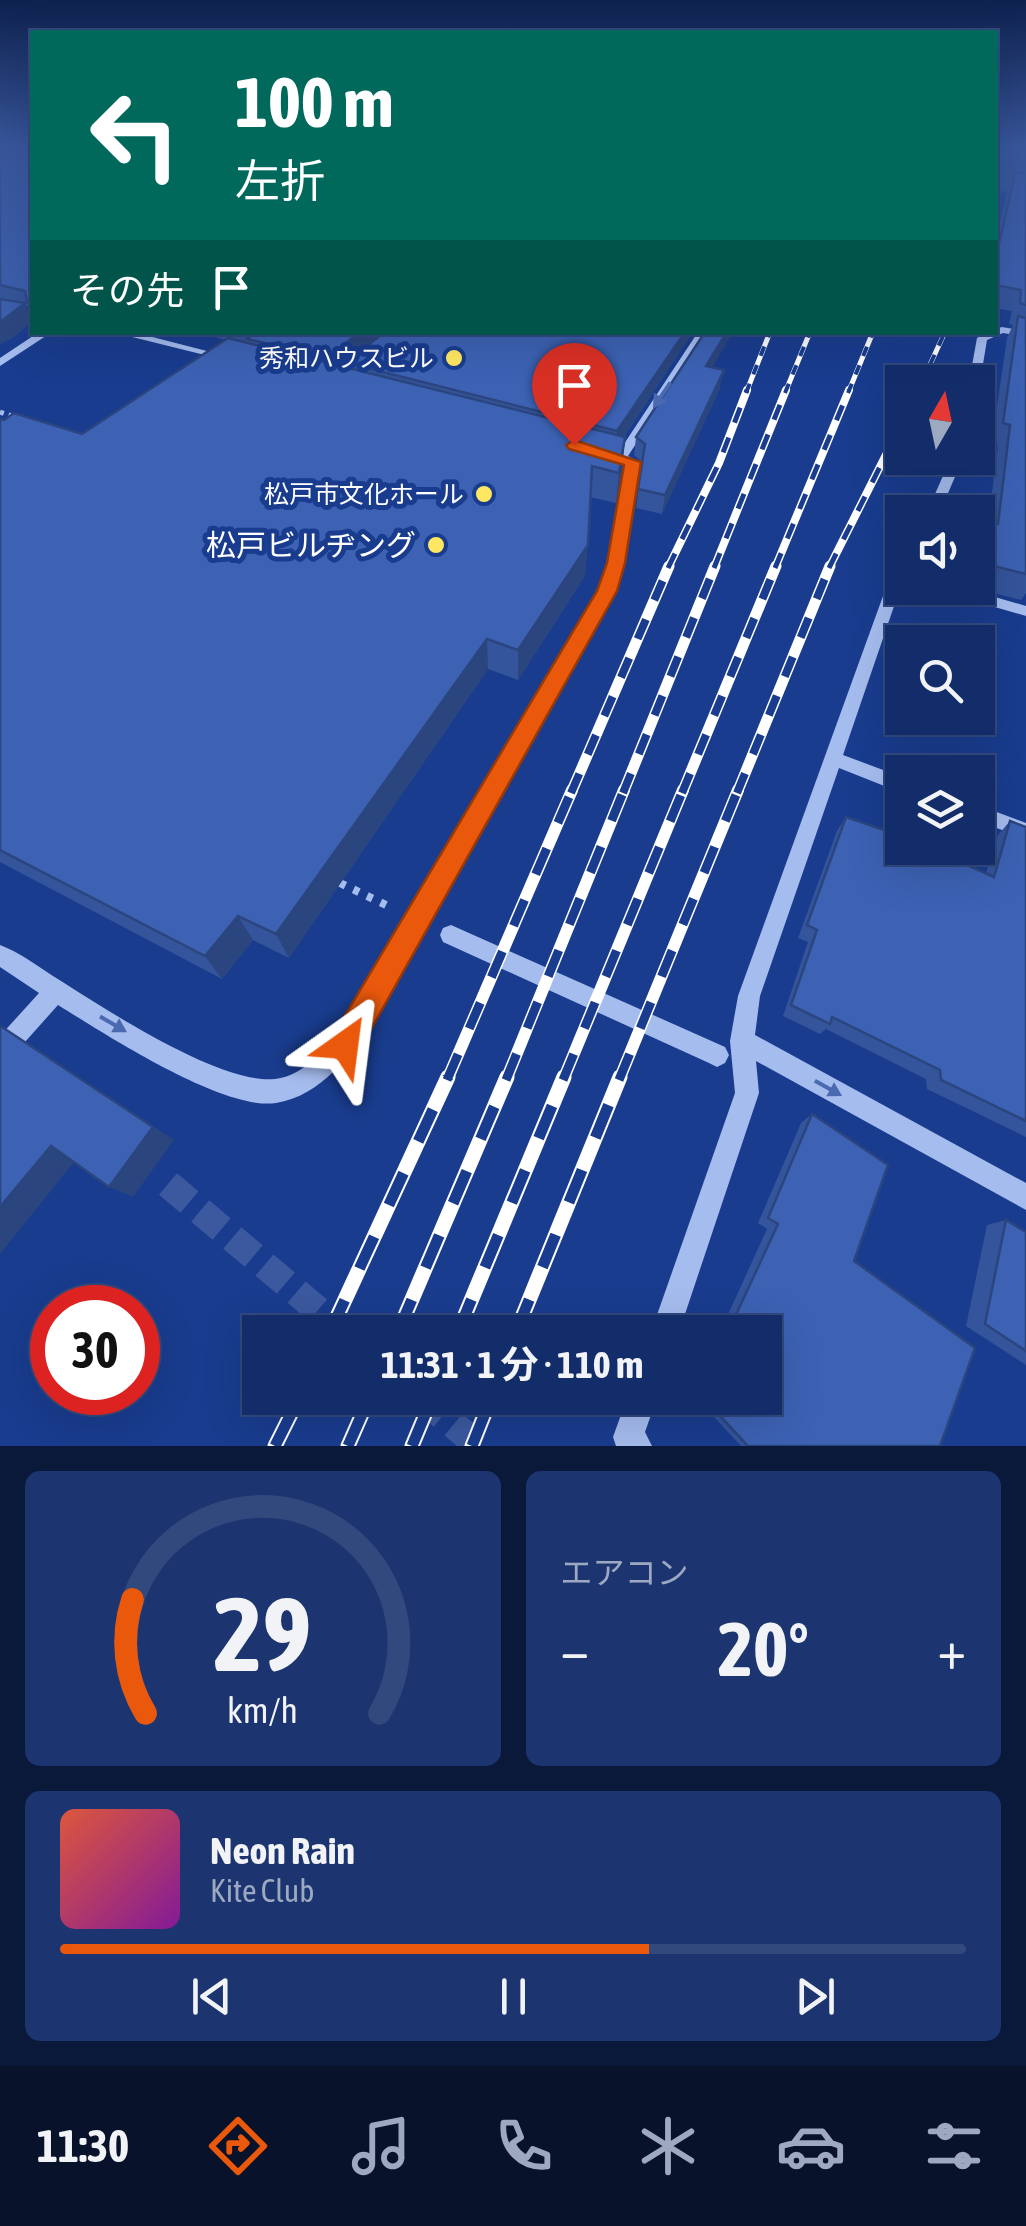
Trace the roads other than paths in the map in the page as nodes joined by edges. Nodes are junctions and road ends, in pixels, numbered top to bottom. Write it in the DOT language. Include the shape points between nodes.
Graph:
graph roads {
  1 [pos="998,332"];
  2 [pos="1026,334"];
  3 [pos="42,335"];
  4 [pos="130,335"];
  5 [pos="702,335"];
  6 [pos="990,335"];
  7 [pos="243,361"];
  8 [pos="0,363"];
  9 [pos="977,365"];
  10 [pos="590,449"];
  11 [pos="622,457"];
  12 [pos="995,602"];
  13 [pos="889,605"];
  14 [pos="1026,611"];
  15 [pos="834,759"];
  16 [pos="885,778"];
  17 [pos="995,819"];
  18 [pos="1026,831"];
  19 [pos="451,935"];
  20 [pos="0,954"];
  21 [pos="56,992"];
  22 [pos="742,1041"];
  23 [pos="0,1052"];
  24 [pos="717,1055"];
  25 [pos="1026,1198"];
  26 [pos="671,1315"];
  27 [pos="637,1415"];
  28 [pos="630,1443"];
  1 -- 2 [label="street"];
  3 -- 8 [label="street"];
  4 -- 7 [label="street"];
  5 -- 11 [label="street, one-way"];
  6 -- 9 [label="street" via="982,338"];
  10 -- 11 [label="street"];
  21 -- 11 [label="street, one-way" via="200,1074 272,1092 308,1078 345,1045 607,591 633,462"];
  12 -- 14 [label="street"];
  13 -- 15 [label="street"];
  15 -- 16 [label="street"];
  15 -- 22 [label="street" via="748,996"];
  17 -- 18 [label="street"];
  19 -- 24 [label="street"];
  20 -- 21 [label="street"];
  21 -- 23 [label="street"];
  22 -- 25 [label="street, one-way"];
  22 -- 26 [label="street" via="747,1093"];
  27 -- 28 [label="street"];
}
